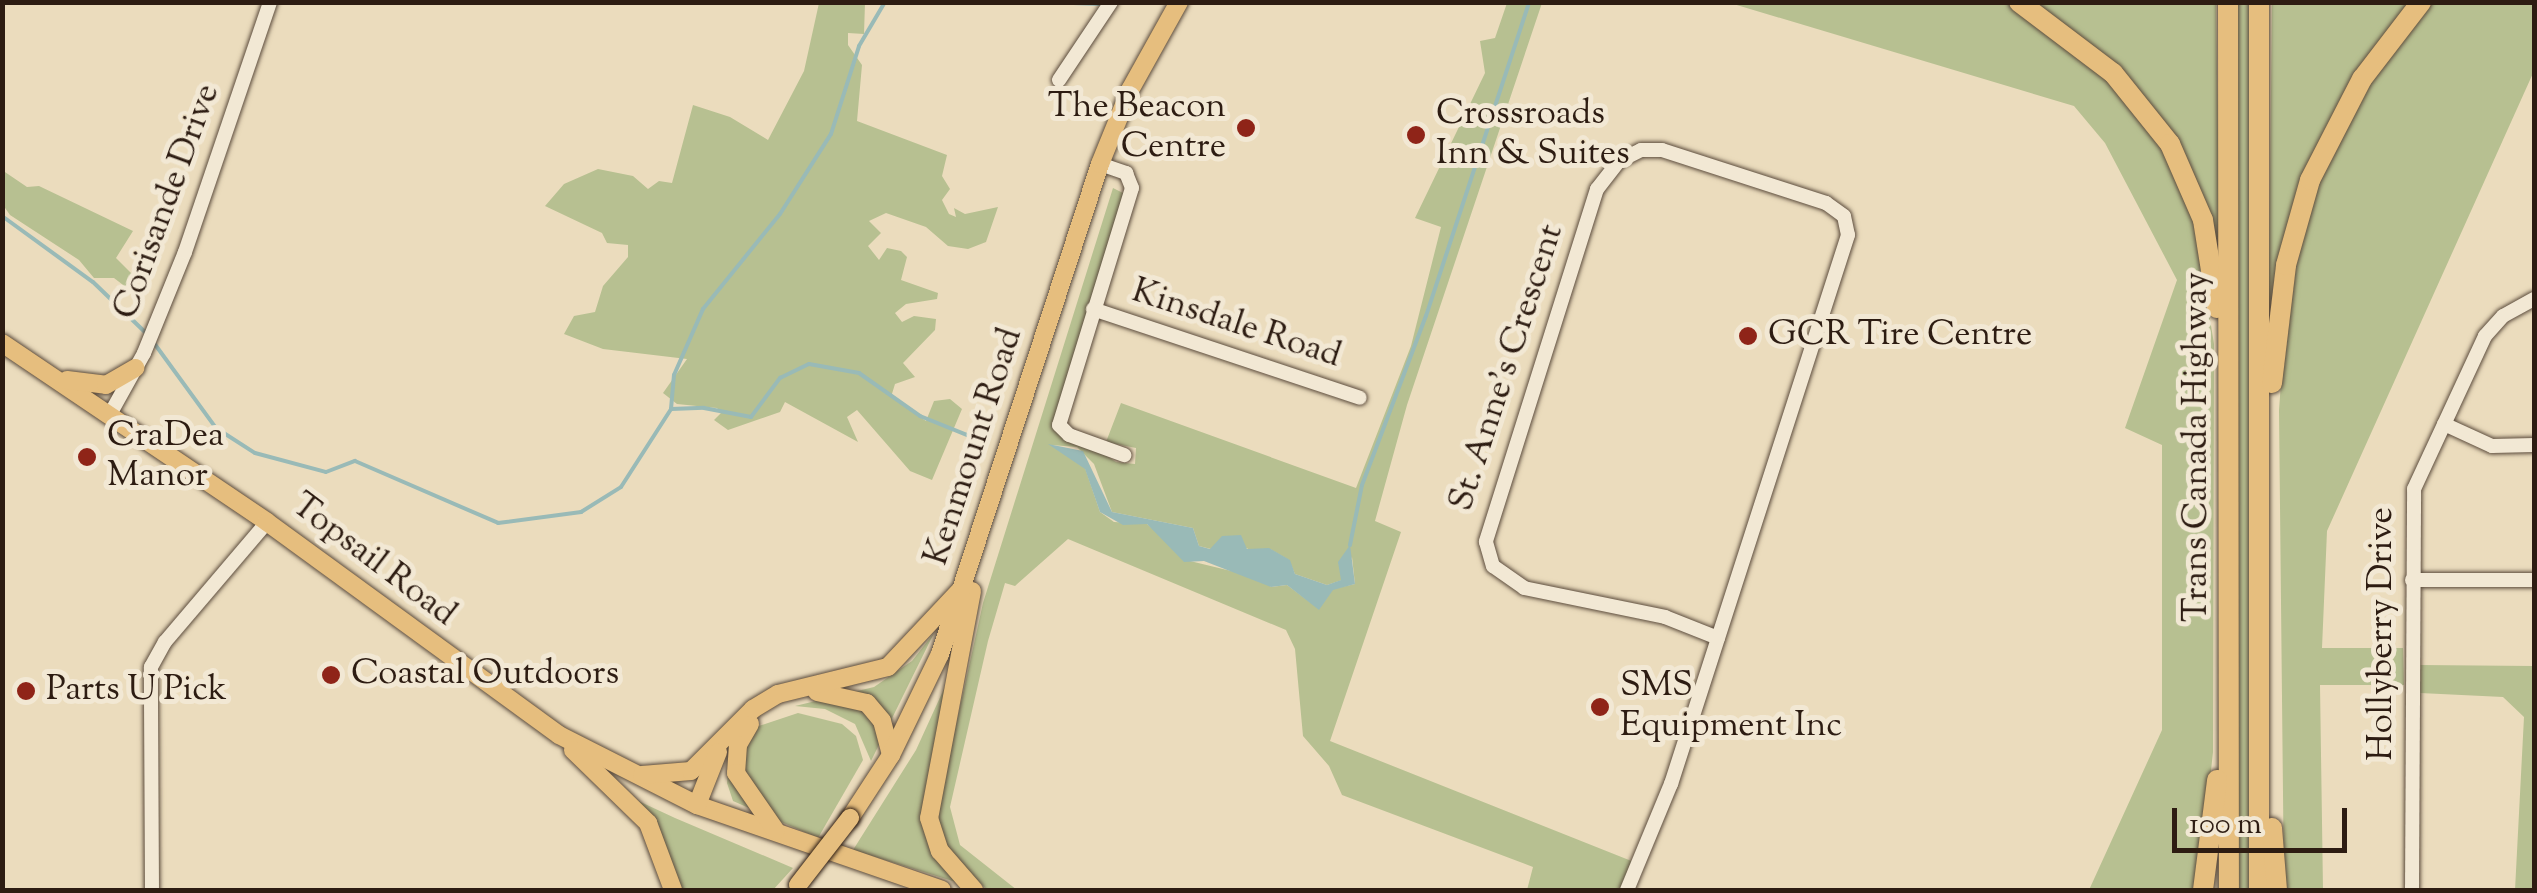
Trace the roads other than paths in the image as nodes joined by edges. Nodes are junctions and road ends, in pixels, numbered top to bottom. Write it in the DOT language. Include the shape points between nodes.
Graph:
graph roads {
  1 [pos="270,2"];
  2 [pos="1111,2"];
  3 [pos="1179,2"];
  4 [pos="2019,2"];
  5 [pos="2228,2"];
  6 [pos="2259,2"];
  7 [pos="2421,2"];
  8 [pos="1059,80"];
  9 [pos="1100,164"];
  10 [pos="2534,298"];
  11 [pos="1093,309"];
  12 [pos="2,342"];
  13 [pos="140,360"];
  14 [pos="53,377"];
  15 [pos="1360,398"];
  16 [pos="109,416"];
  17 [pos="2444,424"];
  18 [pos="2534,445"];
  19 [pos="1124,455"];
  20 [pos="267,522"];
  21 [pos="978,544"];
  22 [pos="2412,580"];
  23 [pos="2534,580"];
  24 [pos="964,586"];
  25 [pos="2261,626"];
  26 [pos="1718,638"];
  27 [pos="2231,638"];
  28 [pos="559,734"];
  29 [pos="726,738"];
  30 [pos="891,755"];
  31 [pos="626,772"];
  32 [pos="697,805"];
  33 [pos="780,836"];
  34 [pos="873,869"];
  35 [pos="795,888"];
  36 [pos="152,890"];
  37 [pos="673,890"];
  38 [pos="900,890"];
  39 [pos="942,890"];
  40 [pos="974,890"];
  41 [pos="1627,890"];
  42 [pos="2203,890"];
  43 [pos="2229,890"];
  44 [pos="2260,890"];
  45 [pos="2277,890"];
  46 [pos="2412,890"];
  1 -- 13 [label="street, Corisande Drive"];
  2 -- 8 [label="street"];
  3 -- 9 [label="main road, Kenmount Road" via="1130,90"];
  4 -- 27 [label="highway" via="2130,90 2170,144 2200,209 2216,293 2221,620"];
  5 -- 27 [label="highway, Trans Canada Highway"];
  6 -- 25 [label="highway, Trans Canada Highway"];
  7 -- 25 [label="highway" via="2338,119 2290,247 2271,394 2270,603"];
  9 -- 11 [label="street" via="1126,174 1132,188"];
  9 -- 21 [label="main road, Kenmount Road"];
  10 -- 17 [label="street, Hollyberry Drive" via="2485,336"];
  11 -- 15 [label="street, Kinsdale Road"];
  11 -- 19 [label="street" via="1060,424 1069,435"];
  12 -- 14 [label="main road, Topsail Road"];
  13 -- 14 [label="main road" via="99,386"];
  13 -- 16 [label="street, Corisande Drive"];
  14 -- 16 [label="main road, Topsail Road"];
  16 -- 20 [label="main road, Topsail Road"];
  17 -- 18 [label="street" via="2492,446"];
  17 -- 22 [label="street, Hollyberry Drive" via="2414,490"];
  20 -- 28 [label="main road, Topsail Road"];
  20 -- 36 [label="street" via="165,642 151,668"];
  21 -- 24 [label="main road, Kenmount Road"];
  21 -- 40 [label="main road" via="929,812 937,846"];
  22 -- 23 [label="street"];
  22 -- 46 [label="street, Hollyberry Drive"];
  24 -- 29 [label="main road" via="893,664 864,677 778,694"];
  24 -- 30 [label="main road, Kenmount Road"];
  25 -- 44 [label="highway, Trans Canada Highway"];
  25 -- 45 [label="highway" via="2270,646"];
  26 -- 26 [label="street, St. Anne's Crescent" via="1665,617 1524,588 1493,566 1486,542 1597,189 1619,161 1641,150 1662,150 1826,203 1848,226 1844,256"];
  26 -- 41 [label="street, St. Anne's Crescent" via="1672,784"];
  27 -- 42 [label="highway" via="2221,665 2216,802"];
  27 -- 43 [label="highway, Trans Canada Highway"];
  28 -- 31 [label="main road, Topsail Road"];
  28 -- 37 [label="main road" via="648,823"];
  29 -- 31 [label="main road" via="683,774"];
  29 -- 32 [label="main road"];
  30 -- 33 [label="main road" via="878,714 854,697 804,694 765,711 741,736 736,773"];
  30 -- 35 [label="main road, Kenmount Road, bridge"];
  31 -- 32 [label="main road, Topsail Road"];
  32 -- 33 [label="main road, Topsail Road"];
  33 -- 34 [label="main road, Topsail Road"];
  34 -- 38 [label="main road"];
  34 -- 39 [label="main road, Topsail Road"];
}
